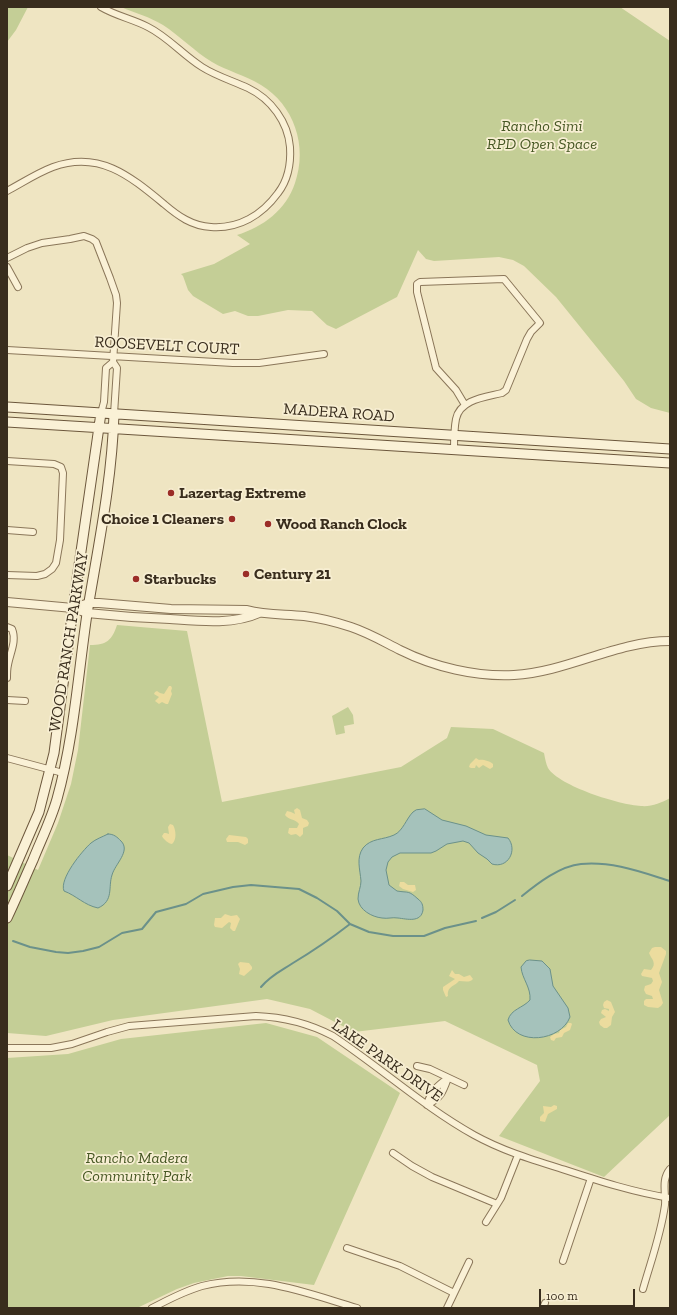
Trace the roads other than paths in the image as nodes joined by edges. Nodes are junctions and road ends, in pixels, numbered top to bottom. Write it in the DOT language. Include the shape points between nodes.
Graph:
graph roads {
  1 [pos="101,7"];
  2 [pos="7,191"];
  3 [pos="7,258"];
  4 [pos="7,267"];
  5 [pos="18,287"];
  6 [pos="7,350"];
  7 [pos="324,354"];
  8 [pos="113,359"];
  9 [pos="465,405"];
  10 [pos="7,407"];
  11 [pos="101,413"];
  12 [pos="114,414"];
  13 [pos="7,422"];
  14 [pos="99,427"];
  15 [pos="114,429"];
  16 [pos="455,436"];
  17 [pos="670,449"];
  18 [pos="454,450"];
  19 [pos="7,461"];
  20 [pos="670,463"];
  21 [pos="7,530"];
  22 [pos="33,532"];
  23 [pos="7,574"];
  24 [pos="7,602"];
  25 [pos="89,603"];
  26 [pos="74,608"];
  27 [pos="87,613"];
  28 [pos="259,613"];
  29 [pos="7,627"];
  30 [pos="670,641"];
  31 [pos="7,678"];
  32 [pos="7,700"];
  33 [pos="25,701"];
  34 [pos="7,758"];
  35 [pos="50,770"];
  36 [pos="63,773"];
  37 [pos="7,886"];
  38 [pos="7,918"];
  39 [pos="7,1048"];
  40 [pos="417,1066"];
  41 [pos="448,1078"];
  42 [pos="464,1085"];
  43 [pos="427,1105"];
  44 [pos="393,1153"];
  45 [pos="518,1155"];
  46 [pos="670,1169"];
  47 [pos="591,1178"];
  48 [pos="670,1190"];
  49 [pos="668,1198"];
  50 [pos="497,1204"];
  51 [pos="486,1222"];
  52 [pos="347,1248"];
  53 [pos="563,1261"];
  54 [pos="469,1262"];
  55 [pos="643,1289"];
  56 [pos="454,1293"];
  57 [pos="152,1308"];
  58 [pos="357,1308"];
  59 [pos="447,1308"];
  1 -- 2 [label="street" via="148,27 202,67 250,89 268,102 282,119 289,141 290,164 282,188 264,210 244,222 223,227 202,226 184,219 119,170 94,163 66,163 52,167"];
  3 -- 8 [label="street, WOOD RANCH PARKWAY" via="42,243 78,236 88,237 96,242 116,295"];
  4 -- 5 [label="street"];
  6 -- 8 [label="street, ROOSEVELT COURT"];
  7 -- 8 [label="street, ROOSEVELT COURT" via="246,363"];
  8 -- 11 [label="street, WOOD RANCH PARKWAY" via="106,368"];
  8 -- 12 [label="street, WOOD RANCH PARKWAY" via="117,368"];
  9 -- 9 [label="street" via="456,390 436,368 417,284 504,279 540,323 527,339 506,390"];
  9 -- 16 [label="street" via="456,419"];
  10 -- 11 [label="main road, MADERA ROAD"];
  11 -- 12 [label="main road, MADERA ROAD"];
  11 -- 14 [label="main road, WOOD RANCH PARKWAY"];
  12 -- 15 [label="main road, WOOD RANCH PARKWAY"];
  12 -- 16 [label="main road, MADERA ROAD"];
  13 -- 14 [label="main road, MADERA ROAD"];
  14 -- 15 [label="main road, MADERA ROAD"];
  14 -- 26 [label="main road, WOOD RANCH PARKWAY"];
  15 -- 18 [label="main road, MADERA ROAD"];
  15 -- 25 [label="main road, WOOD RANCH PARKWAY" via="103,524"];
  16 -- 17 [label="main road, MADERA ROAD"];
  16 -- 18 [label="street"];
  18 -- 20 [label="main road, MADERA ROAD"];
  19 -- 23 [label="street" via="54,464 61,467 63,473 60,540 56,563 45,574 37,576"];
  21 -- 22 [label="street"];
  24 -- 26 [label="street"];
  25 -- 26 [label="street"];
  25 -- 27 [label="main road, WOOD RANCH PARKWAY"];
  25 -- 28 [label="street" via="171,609 247,610"];
  26 -- 27 [label="street"];
  26 -- 35 [label="main road, WOOD RANCH PARKWAY"];
  27 -- 28 [label="street" via="197,621 227,620"];
  27 -- 36 [label="main road, WOOD RANCH PARKWAY"];
  28 -- 30 [label="street" via="304,616 345,625 436,664 492,675 532,674 617,649"];
  29 -- 31 [label="street" via="14,633"];
  32 -- 33 [label="street"];
  34 -- 35 [label="street"];
  35 -- 36 [label="street"];
  35 -- 37 [label="main road, WOOD RANCH PARKWAY" via="39,812"];
  36 -- 38 [label="main road, WOOD RANCH PARKWAY" via="46,829"];
  39 -- 43 [label="street, LAKE PARK DRIVE" via="51,1048 129,1026 275,1016 302,1022 333,1036"];
  40 -- 41 [label="street"];
  41 -- 42 [label="street"];
  41 -- 43 [label="street" via="443,1092"];
  43 -- 45 [label="street, LAKE PARK DRIVE" via="475,1136"];
  44 -- 50 [label="street" via="432,1177"];
  45 -- 47 [label="street, LAKE PARK DRIVE"];
  45 -- 50 [label="street"];
  46 -- 49 [label="street" via="664,1183"];
  47 -- 49 [label="street, LAKE PARK DRIVE" via="629,1190"];
  47 -- 53 [label="street"];
  48 -- 49 [label="street"];
  49 -- 55 [label="street"];
  50 -- 51 [label="street"];
  52 -- 56 [label="street" via="400,1266"];
  54 -- 56 [label="street"];
  56 -- 59 [label="street"];
  57 -- 58 [label="street" via="201,1287 243,1281 284,1286"];
}
